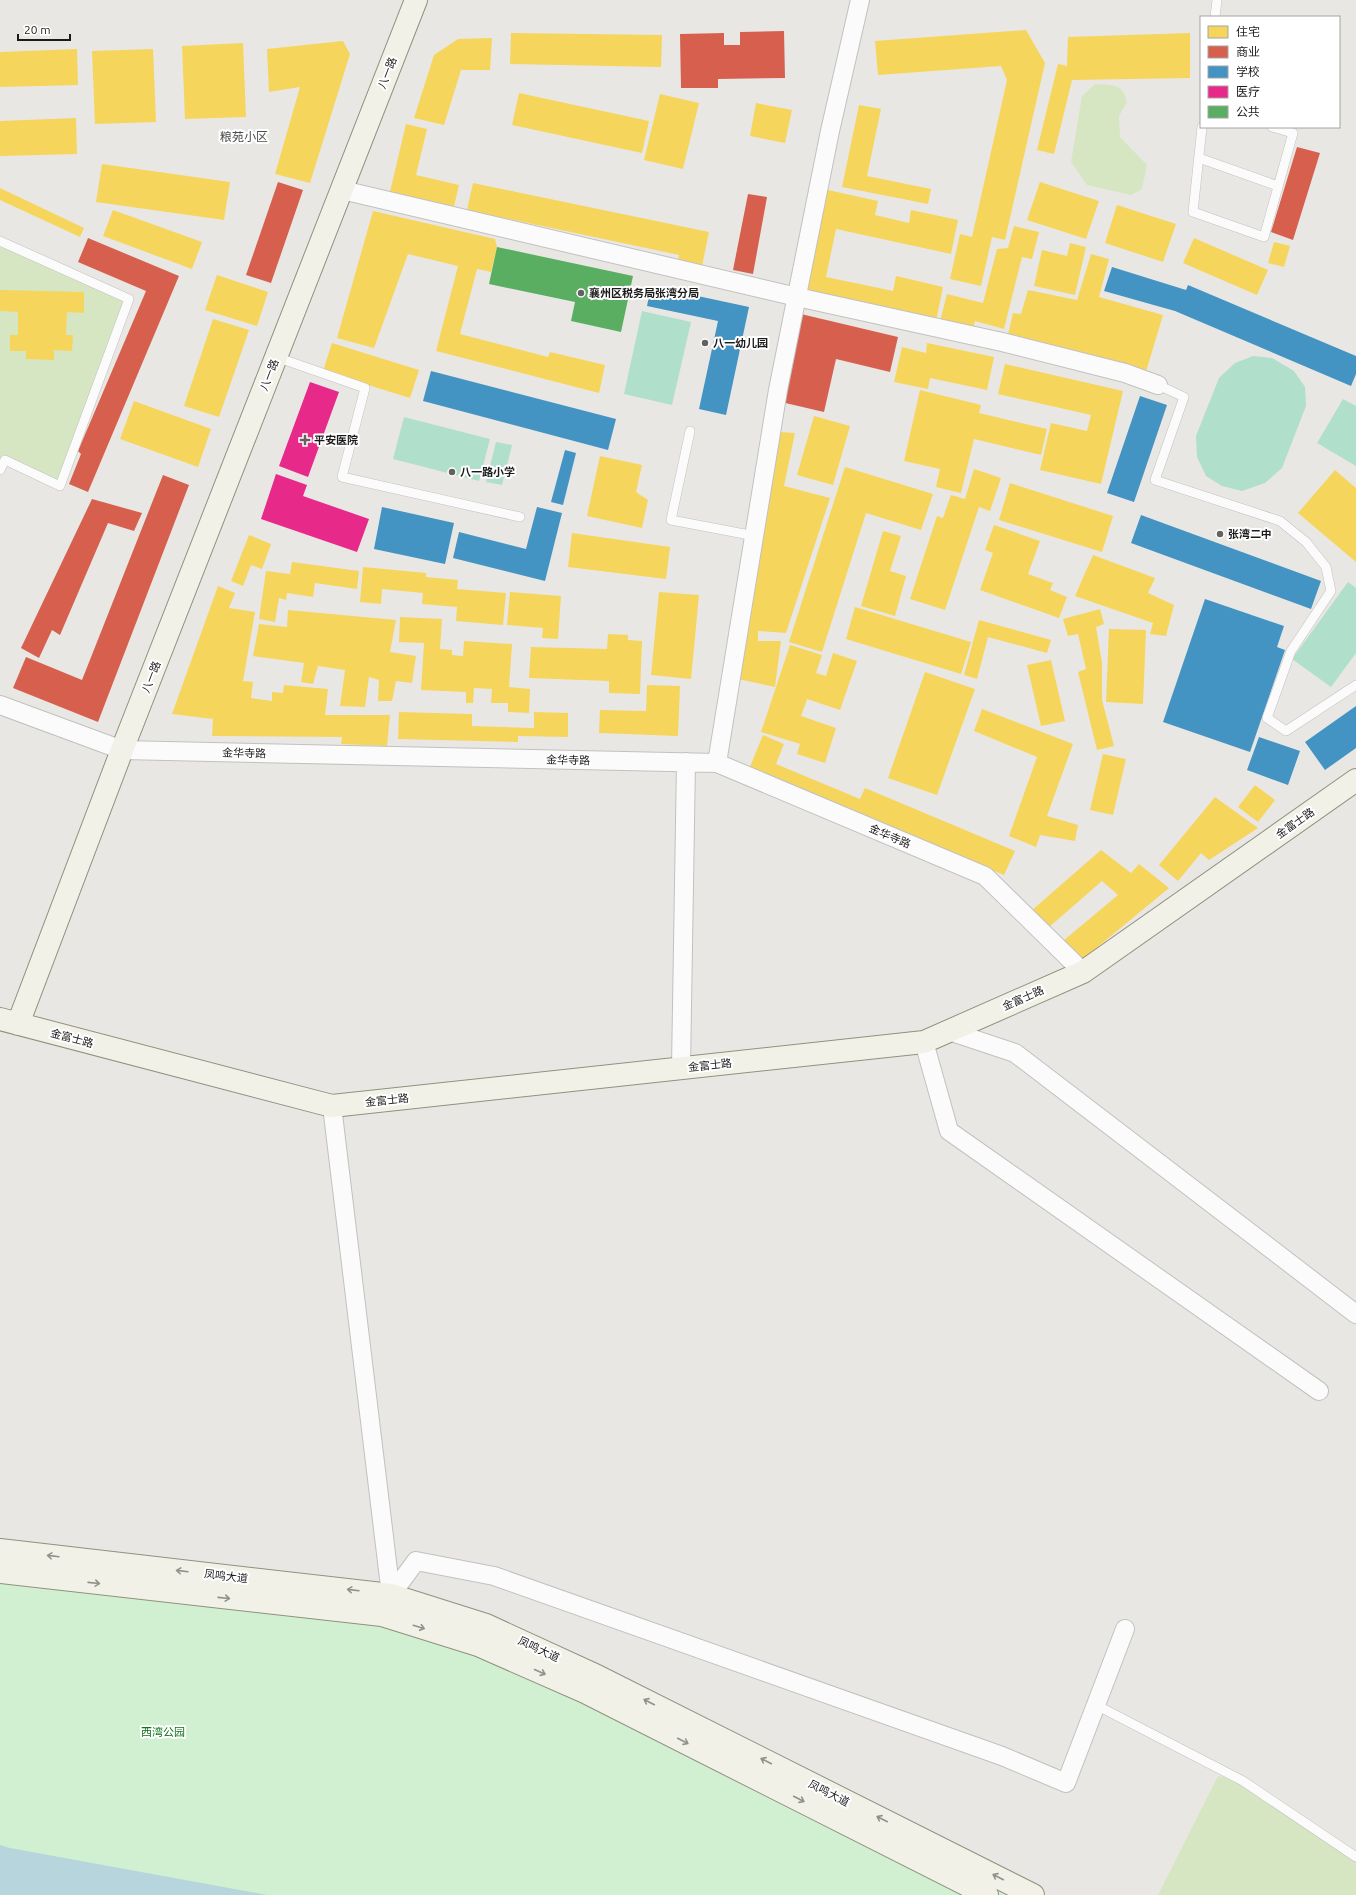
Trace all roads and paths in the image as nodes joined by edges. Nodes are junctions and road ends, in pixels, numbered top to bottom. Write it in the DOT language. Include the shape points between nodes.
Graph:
graph roads {
  1 [pos="416,0"];
  2 [pos="860,0"];
  3 [pos="1217,0"];
  4 [pos="1215,16"];
  5 [pos="1202,128"];
  6 [pos="1276,128"];
  7 [pos="1199,158"];
  8 [pos="1278,186"];
  9 [pos="342,190"];
  10 [pos="0,241"];
  11 [pos="797,297"];
  12 [pos="276,357"];
  13 [pos="1158,386"];
  14 [pos="690,431"];
  15 [pos="0,469"];
  16 [pos="520,517"];
  17 [pos="755,536"];
  18 [pos="1356,685"];
  19 [pos="0,706"];
  20 [pos="122,750"];
  21 [pos="686,762"];
  22 [pos="718,763"];
  23 [pos="1356,780"];
  24 [pos="1082,972"];
  25 [pos="9,1022"];
  26 [pos="949,1031"];
  27 [pos="924,1042"];
  28 [pos="681,1068"];
  29 [pos="332,1106"];
  30 [pos="1356,1314"];
  31 [pos="1319,1391"];
  32 [pos="0,1550"];
  33 [pos="0,1572"];
  34 [pos="392,1594"];
  35 [pos="1124,1629"];
  36 [pos="1096,1705"];
  37 [pos="1356,1857"];
  38 [pos="987,1895"];
  39 [pos="1033,1895"];
  1 -- 9 [label="street, 八一路"];
  2 -- 11 [label="street" via="830,130"];
  3 -- 4 [label="lane"];
  5 -- 7 [label="lane"];
  6 -- 8 [label="lane" via="1293,133"];
  7 -- 8 [label="lane"];
  7 -- 8 [label="lane" via="1193,212 1264,237"];
  9 -- 11 [label="street"];
  9 -- 12 [label="street, 八一路"];
  10 -- 15 [label="lane" via="129,299 60,486 5,460"];
  11 -- 13 [label="street" via="1002,342 1125,373"];
  11 -- 17 [label="street" via="778,390"];
  12 -- 16 [label="lane" via="365,388 342,477"];
  12 -- 20 [label="street, 八一路"];
  13 -- 18 [label="lane" via="1184,397 1155,480 1280,521 1306,542 1326,567 1331,591 1291,651 1267,718 1286,731"];
  14 -- 17 [label="lane" via="671,520"];
  17 -- 22 [label="street"];
  19 -- 20 [label="street, 金华寺路"];
  20 -- 21 [label="street, 金华寺路"];
  20 -- 25 [label="street, 八一路"];
  21 -- 22 [label="street, 金华寺路"];
  21 -- 28 [label="street"];
  22 -- 24 [label="street, 金华寺路" via="985,876"];
  23 -- 24 [label="street, 金富士路"];
  24 -- 26 [label="street, 金富士路"];
  25 -- 29 [label="street, 金富士路"];
  26 -- 27 [label="street, 金富士路"];
  26 -- 30 [label="street" via="1015,1053"];
  27 -- 28 [label="street, 金富士路"];
  27 -- 31 [label="street" via="949,1131"];
  28 -- 29 [label="street, 金富士路"];
  29 -- 34 [label="street"];
  34 -- 32 [label="street, 凤鸣大道, one-way"];
  33 -- 38 [label="street, 凤鸣大道, one-way" via="382,1616 478,1645 584,1692"];
  34 -- 36 [label="street" via="416,1561 494,1576 1002,1756 1066,1783"];
  39 -- 34 [label="street, 凤鸣大道, one-way" via="597,1676 486,1625"];
  35 -- 36 [label="street"];
  36 -- 37 [label="lane" via="1242,1781"];
}
